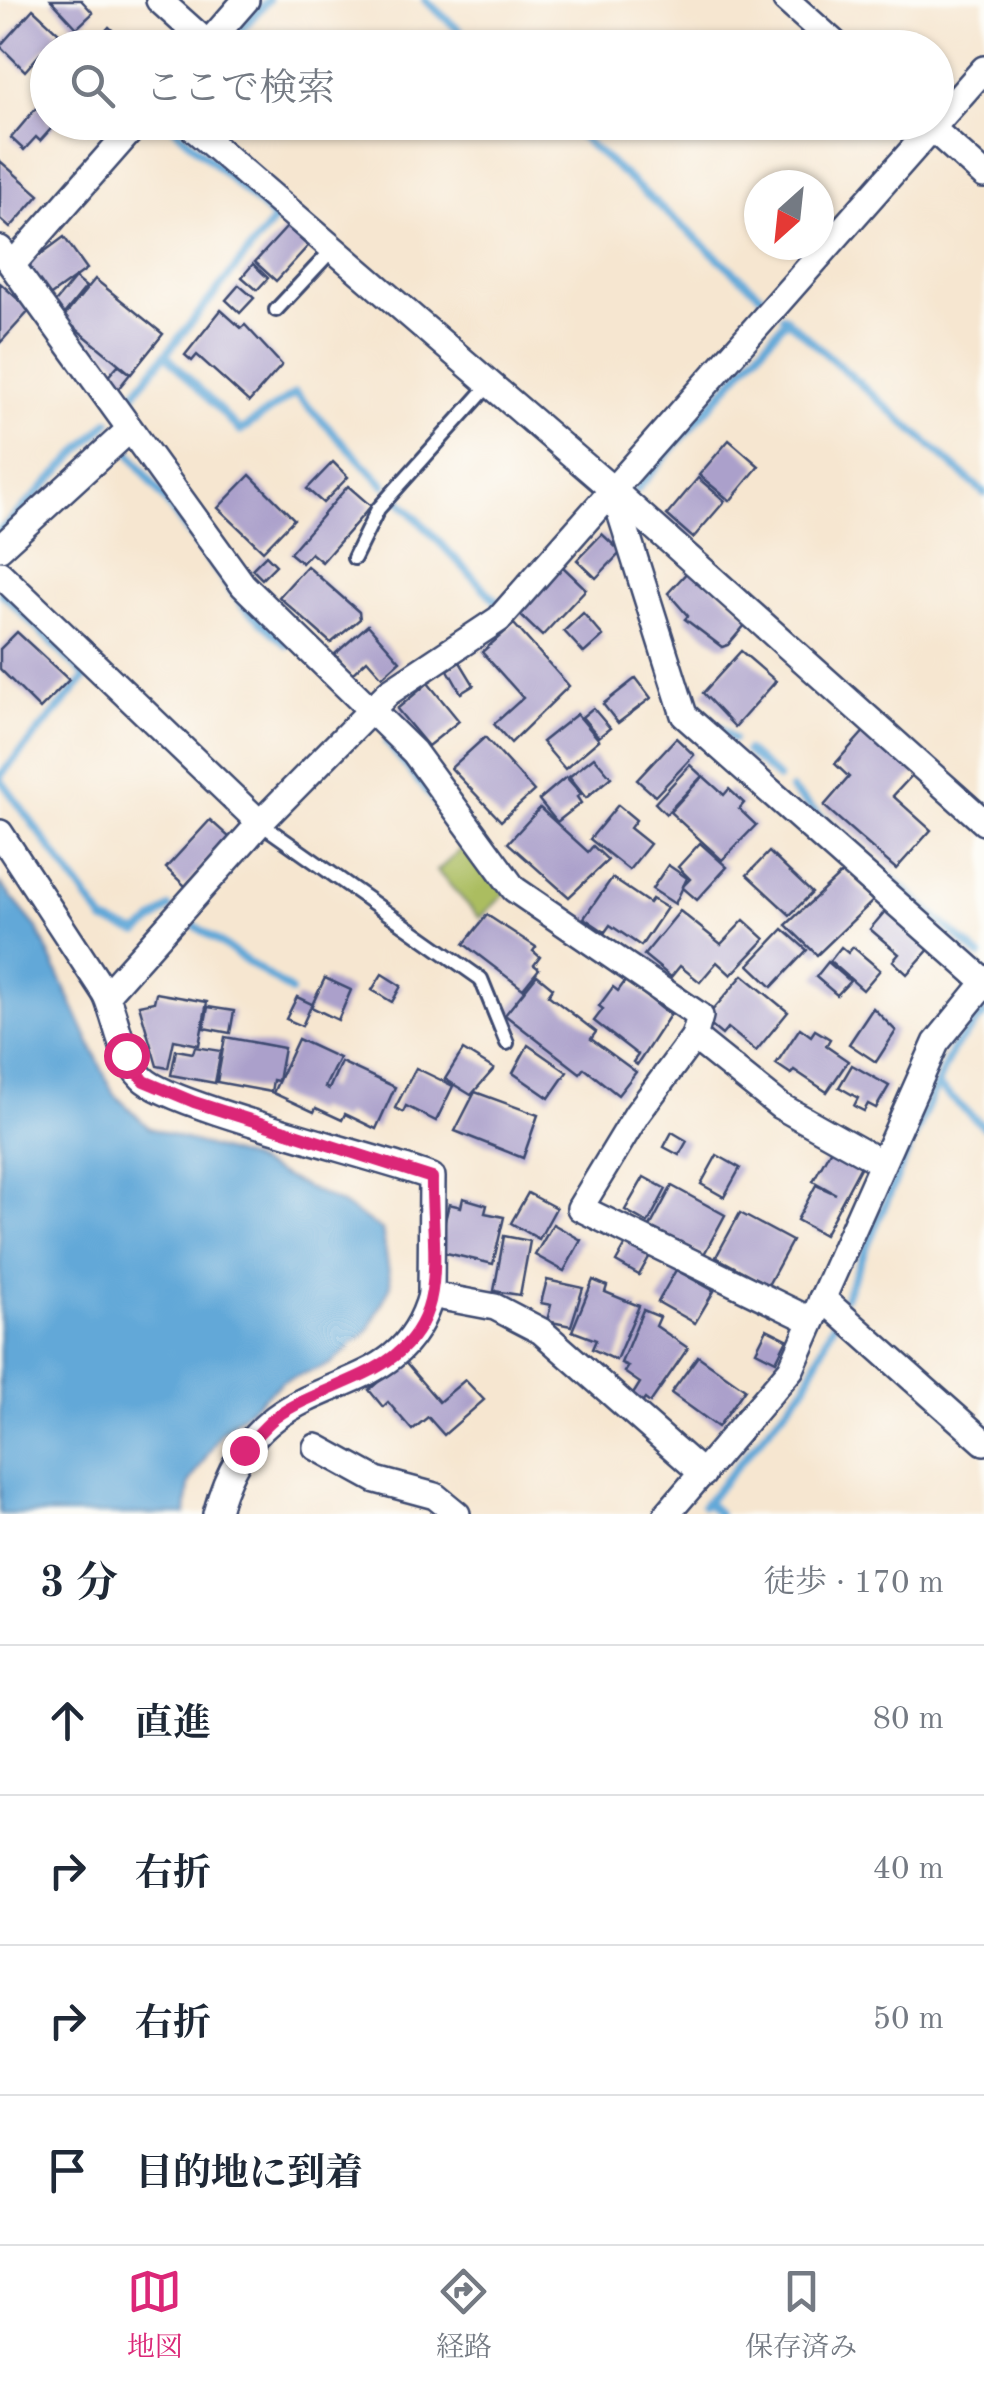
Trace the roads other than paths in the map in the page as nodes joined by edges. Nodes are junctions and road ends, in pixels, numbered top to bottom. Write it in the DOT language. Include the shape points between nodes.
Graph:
graph roads {
  1 [pos="158,0"];
  2 [pos="246,0"];
  3 [pos="786,0"];
  4 [pos="189,30"];
  5 [pos="220,30"];
  6 [pos="820,30"];
  7 [pos="984,69"];
  8 [pos="954,100"];
  9 [pos="120,140"];
  10 [pos="207,140"];
  11 [pos="916,140"];
  12 [pos="944,140"];
  13 [pos="984,174"];
  14 [pos="332,249"];
  15 [pos="7,256"];
  16 [pos="276,310"];
  17 [pos="490,384"];
  18 [pos="130,430"];
  19 [pos="613,490"];
  20 [pos="0,548"];
  21 [pos="354,558"];
  22 [pos="0,574"];
  23 [pos="372,710"];
  24 [pos="984,822"];
  25 [pos="260,823"];
  26 [pos="0,833"];
  27 [pos="984,982"];
  28 [pos="106,994"];
  29 [pos="694,1037"];
  30 [pos="508,1044"];
  31 [pos="880,1162"];
  32 [pos="432,1296"];
  33 [pos="816,1309"];
  34 [pos="984,1442"];
  35 [pos="316,1447"];
  36 [pos="704,1474"];
  37 [pos="679,1510"];
  38 [pos="216,1514"];
  39 [pos="457,1514"];
  1 -- 4 [label="street"];
  2 -- 5 [label="street"];
  3 -- 6 [label="street"];
  7 -- 8 [label="street"];
  9 -- 15 [label="street"];
  10 -- 14 [label="street"];
  11 -- 19 [label="street"];
  12 -- 13 [label="street"];
  14 -- 16 [label="lane"];
  14 -- 17 [label="street"];
  15 -- 18 [label="street"];
  17 -- 19 [label="street"];
  17 -- 21 [label="lane" via="378,508"];
  18 -- 20 [label="street"];
  18 -- 23 [label="street" via="243,586"];
  19 -- 23 [label="street" via="499,619"];
  19 -- 24 [label="street"];
  19 -- 27 [label="street" via="684,715"];
  22 -- 25 [label="street"];
  23 -- 25 [label="street"];
  23 -- 29 [label="street" via="414,752 514,889 700,1016"];
  25 -- 28 [label="street"];
  25 -- 30 [label="lane" via="481,979"];
  26 -- 28 [label="street"];
  27 -- 31 [label="street" via="936,1043"];
  28 -- 32 [label="street" via="126,1055 144,1081 432,1178"];
  29 -- 31 [label="street" via="780,1106"];
  29 -- 33 [label="street" via="580,1208"];
  31 -- 33 [label="street"];
  32 -- 36 [label="street" via="495,1308 541,1331"];
  32 -- 38 [label="street" via="407,1344 371,1374 276,1417 244,1450"];
  33 -- 34 [label="street"];
  33 -- 36 [label="street" via="790,1369"];
  35 -- 39 [label="street" via="376,1480 435,1496"];
  36 -- 37 [label="street"];
}
